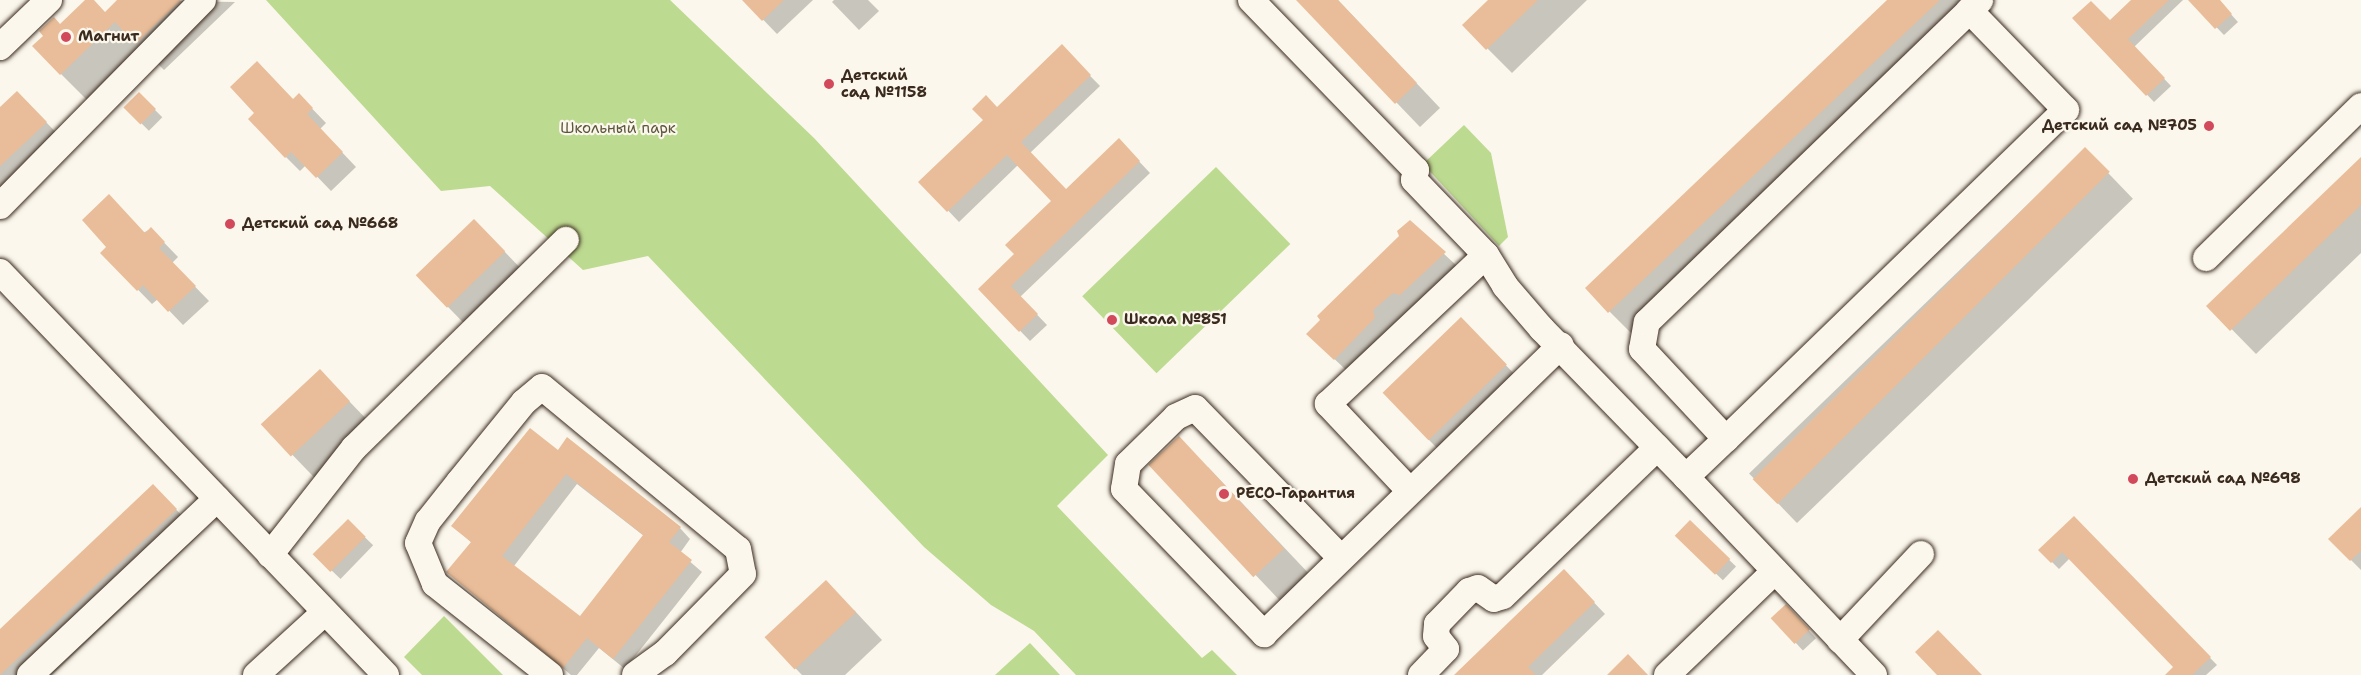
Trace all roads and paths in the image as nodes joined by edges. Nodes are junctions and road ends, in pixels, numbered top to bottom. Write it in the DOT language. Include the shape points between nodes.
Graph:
graph roads {
  1 [pos="49,0"];
  2 [pos="203,0"];
  3 [pos="1251,0"];
  4 [pos="1974,5"];
  5 [pos="0,47"];
  6 [pos="2361,106"];
  7 [pos="0,206"];
  8 [pos="566,240"];
  9 [pos="1486,255"];
  10 [pos="2206,258"];
  11 [pos="0,272"];
  12 [pos="1561,345"];
  13 [pos="1726,439"];
  14 [pos="1657,448"];
  15 [pos="1686,477"];
  16 [pos="1410,491"];
  17 [pos="217,499"];
  18 [pos="1921,554"];
  19 [pos="270,555"];
  20 [pos="1341,558"];
  21 [pos="1775,571"];
  22 [pos="325,612"];
  23 [pos="1840,640"];
  24 [pos="30,675"];
  25 [pos="256,675"];
  26 [pos="386,675"];
  27 [pos="550,675"];
  28 [pos="635,675"];
  29 [pos="1421,675"];
  30 [pos="1667,675"];
  31 [pos="1874,675"];
  1 -- 5 [label="lane"];
  2 -- 7 [label="lane"];
  3 -- 9 [label="lane" via="1416,170 1414,180"];
  4 -- 13 [label="lane" via="1647,322 1642,349"];
  4 -- 13 [label="lane" via="2066,110"];
  6 -- 10 [label="lane"];
  8 -- 19 [label="lane" via="354,448"];
  9 -- 12 [label="lane" via="1505,286"];
  9 -- 16 [label="lane" via="1328,404"];
  11 -- 17 [label="lane"];
  12 -- 14 [label="lane"];
  12 -- 16 [label="lane"];
  13 -- 15 [label="lane"];
  14 -- 15 [label="lane"];
  14 -- 29 [label="lane" via="1503,596 1494,599 1478,588 1461,598 1437,624 1436,636 1446,650"];
  15 -- 21 [label="lane"];
  16 -- 20 [label="lane"];
  17 -- 19 [label="lane"];
  17 -- 24 [label="lane"];
  18 -- 23 [label="lane"];
  19 -- 22 [label="lane"];
  20 -- 20 [label="lane" via="1263,634 1124,489 1128,464 1176,417 1195,408"];
  21 -- 23 [label="lane"];
  21 -- 30 [label="lane"];
  22 -- 25 [label="lane"];
  22 -- 26 [label="lane"];
  23 -- 31 [label="lane"];
  27 -- 28 [label="lane" via="435,584 418,543 428,521 524,402 542,387 738,549 743,574 665,653"];
}
